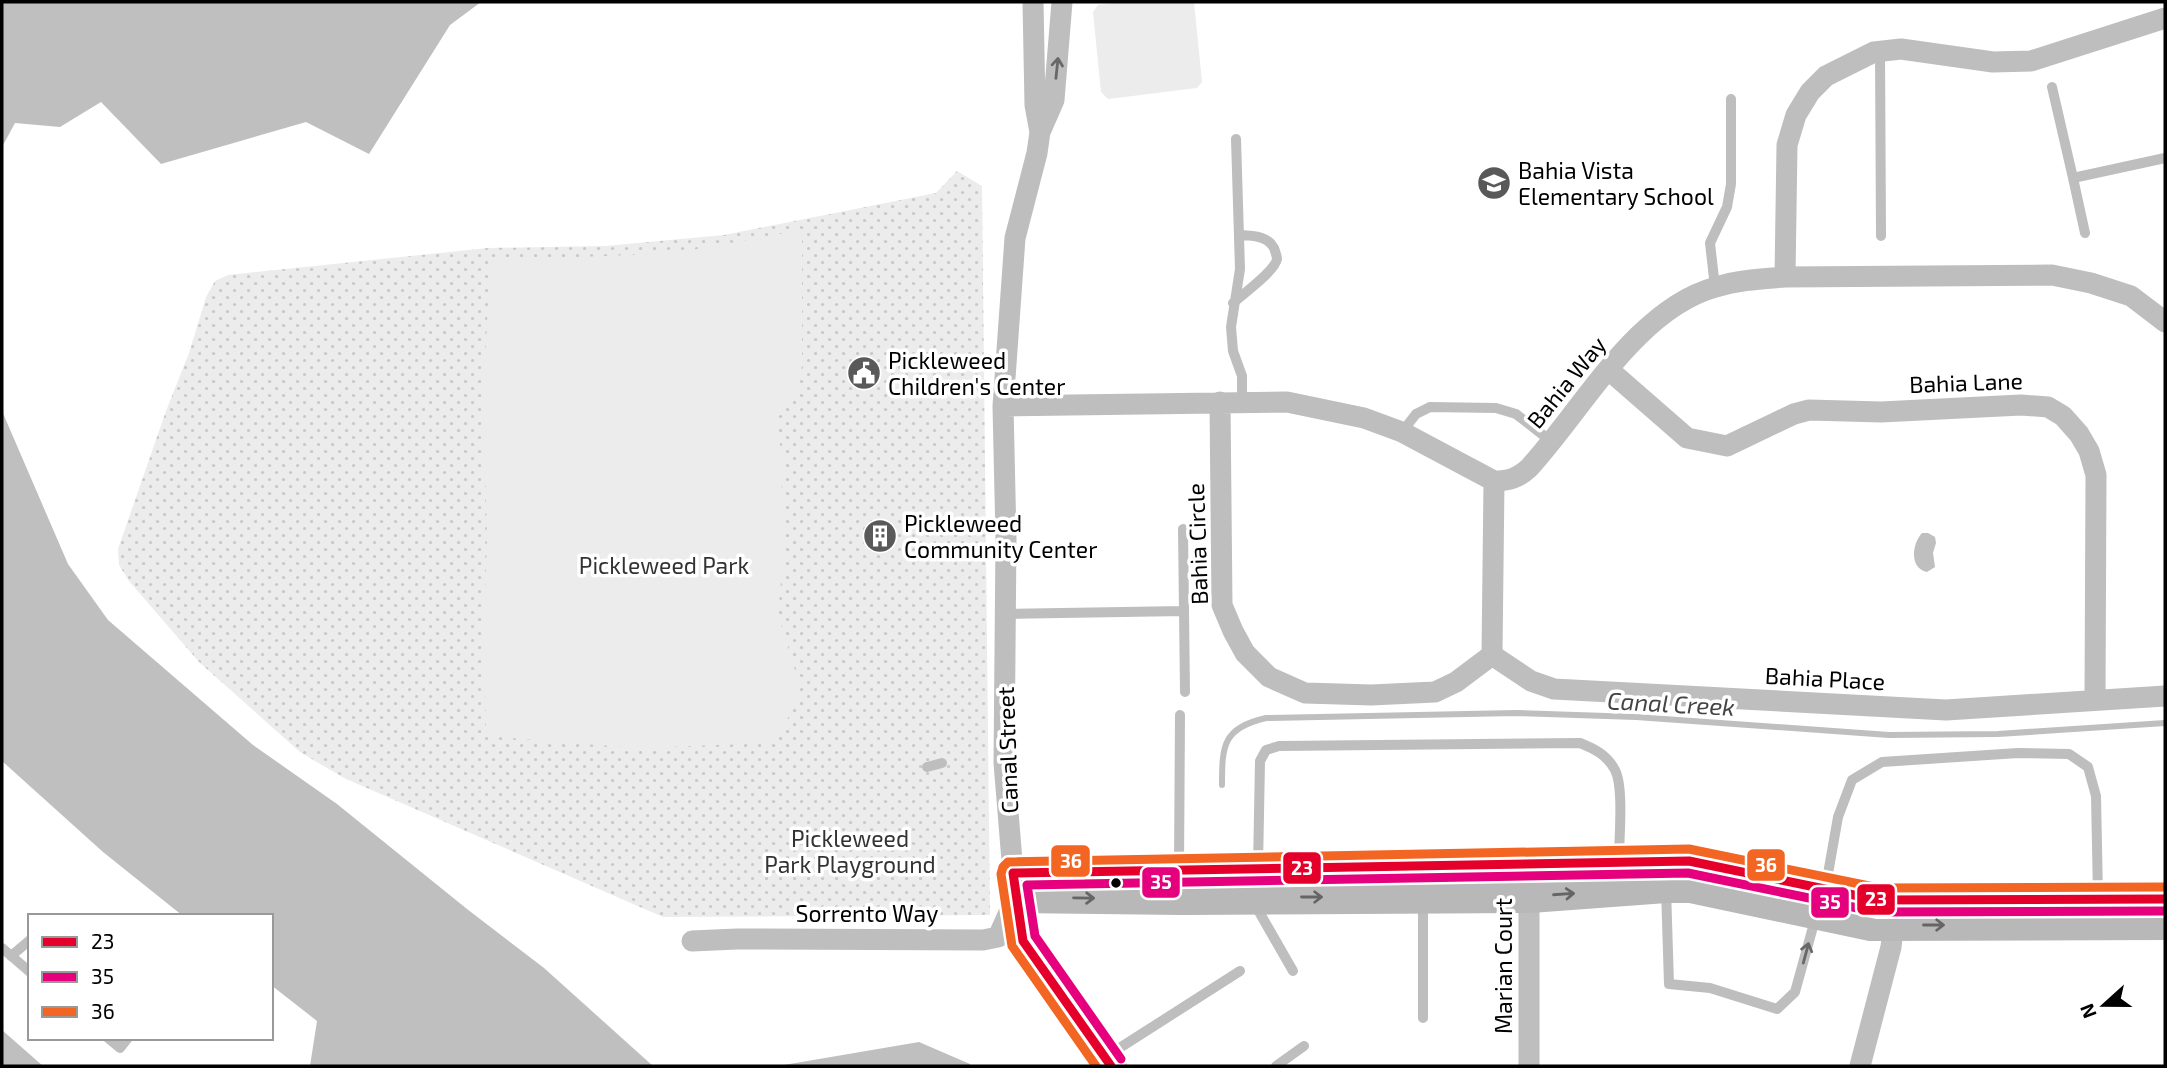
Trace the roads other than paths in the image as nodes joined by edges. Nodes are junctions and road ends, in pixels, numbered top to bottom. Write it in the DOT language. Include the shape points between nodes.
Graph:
graph roads {
  1 [pos="1033,2"];
  2 [pos="1062,2"];
  3 [pos="2165,18"];
  4 [pos="1880,51"];
  5 [pos="2052,87"];
  6 [pos="1731,99"];
  7 [pos="1040,132"];
  8 [pos="1236,138"];
  9 [pos="2165,158"];
  10 [pos="2073,178"];
  11 [pos="2085,233"];
  12 [pos="1239,235"];
  13 [pos="1881,236"];
  14 [pos="1785,277"];
  15 [pos="1715,287"];
  16 [pos="1233,303"];
  17 [pos="2165,322"];
  18 [pos="1609,370"];
  19 [pos="1242,401"];
  20 [pos="1220,402"];
  21 [pos="1003,406"];
  22 [pos="1402,432"];
  23 [pos="1552,442"];
  24 [pos="1494,481"];
  25 [pos="1184,529"];
  26 [pos="1184,611"];
  27 [pos="1005,614"];
  28 [pos="1492,654"];
  29 [pos="1185,692"];
  30 [pos="2165,696"];
  31 [pos="2095,700"];
  32 [pos="1180,715"];
  33 [pos="942,764"];
  34 [pos="927,767"];
  35 [pos="1619,862"];
  36 [pos="1529,866"];
  37 [pos="1179,871"];
  38 [pos="1255,883"];
  39 [pos="1015,885"];
  40 [pos="1666,887"];
  41 [pos="1423,897"];
  42 [pos="1530,897"];
  43 [pos="2098,899"];
  44 [pos="2165,899"];
  45 [pos="1821,901"];
  46 [pos="1896,912"];
  47 [pos="2165,924"];
  48 [pos="692,940"];
  49 [pos="28,942"];
  50 [pos="2,947"];
  51 [pos="11,956"];
  52 [pos="28,970"];
  53 [pos="1240,971"];
  54 [pos="1293,971"];
  55 [pos="1423,1018"];
  56 [pos="110,1040"];
  57 [pos="126,1040"];
  58 [pos="1304,1046"];
  59 [pos="1107,1062"];
  60 [pos="1276,1066"];
  61 [pos="1529,1066"];
  62 [pos="1860,1066"];
  1 -- 7 [label="street"];
  7 -- 2 [label="street, one-way" via="1054,100"];
  3 -- 4 [label="street" via="2031,61 1993,62 1901,49"];
  4 -- 13 [label="lane"];
  4 -- 14 [label="street" via="1826,76 1796,115 1787,145"];
  5 -- 10 [label="lane"];
  6 -- 15 [label="lane" via="1731,184 1727,207 1710,243"];
  7 -- 21 [label="street, Canal Street" via="1016,238"];
  8 -- 12 [label="lane"];
  9 -- 10 [label="lane"];
  10 -- 11 [label="lane"];
  12 -- 16 [label="lane" via="1240,269"];
  12 -- 16 [label="lane" via="1270,242 1277,261"];
  14 -- 15 [label="street, Bahia Way"];
  14 -- 17 [label="street, Bahia Way" via="2052,275 2130,296"];
  15 -- 18 [label="street, Bahia Way" via="1653,321"];
  16 -- 19 [label="lane" via="1233,351 1242,376"];
  18 -- 23 [label="street, Bahia Way"];
  18 -- 31 [label="street, Bahia Lane" via="1686,438 1727,446 1809,410 1881,412 2021,405 2048,407 2063,416 2089,451 2096,475"];
  19 -- 20 [label="street"];
  19 -- 22 [label="street" via="1335,410"];
  20 -- 21 [label="street"];
  20 -- 28 [label="street, Bahia Circle" via="1222,605 1245,653 1269,677 1305,693 1435,692"];
  21 -- 27 [label="street, Canal Street"];
  22 -- 23 [label="lane" via="1416,414 1430,407 1496,408 1516,414"];
  22 -- 24 [label="street"];
  23 -- 24 [label="street, Bahia Way" via="1520,476"];
  24 -- 28 [label="street"];
  25 -- 26 [label="lane"];
  26 -- 27 [label="lane"];
  26 -- 29 [label="lane"];
  27 -- 39 [label="street, Canal Street" via="1004,763"];
  28 -- 31 [label="street, Bahia Place" via="1531,681 1554,690 1946,710"];
  30 -- 31 [label="street, Bahia Place"];
  32 -- 37 [label="lane"];
  33 -- 34 [label="lane"];
  35 -- 36 [label="street"];
  35 -- 38 [label="lane" via="1616,771 1598,750 1580,743 1279,746 1266,750 1260,761"];
  35 -- 45 [label="street" via="1689,861"];
  36 -- 38 [label="street"];
  36 -- 42 [label="street, Marian Court"];
  37 -- 38 [label="street"];
  37 -- 39 [label="street"];
  39 -- 38 [label="street, one-way"];
  38 -- 41 [label="street, one-way"];
  38 -- 54 [label="lane" via="1262,921"];
  39 -- 48 [label="street, Sorrento Way" via="998,937 991,939"];
  39 -- 59 [label="street, Canal Street" via="1023,941"];
  42 -- 40 [label="street, one-way"];
  40 -- 45 [label="street"];
  40 -- 45 [label="lane, one-way" via="1669,984 1710,988 1777,1009 1795,992"];
  41 -- 42 [label="street"];
  41 -- 55 [label="lane"];
  42 -- 61 [label="street, Marian Court"];
  43 -- 44 [label="street"];
  43 -- 45 [label="lane" via="2096,796 2088,767 2069,754 2018,753 1882,762 1852,780 1838,817"];
  43 -- 46 [label="street"];
  45 -- 46 [label="street" via="1871,925"];
  46 -- 47 [label="street, one-way"];
  46 -- 62 [label="street"];
  49 -- 51 [label="lane"];
  50 -- 51 [label="lane"];
  51 -- 52 [label="lane"];
  53 -- 59 [label="lane"];
  56 -- 57 [label="lane" via="120,1048"];
  58 -- 60 [label="lane"];
}
